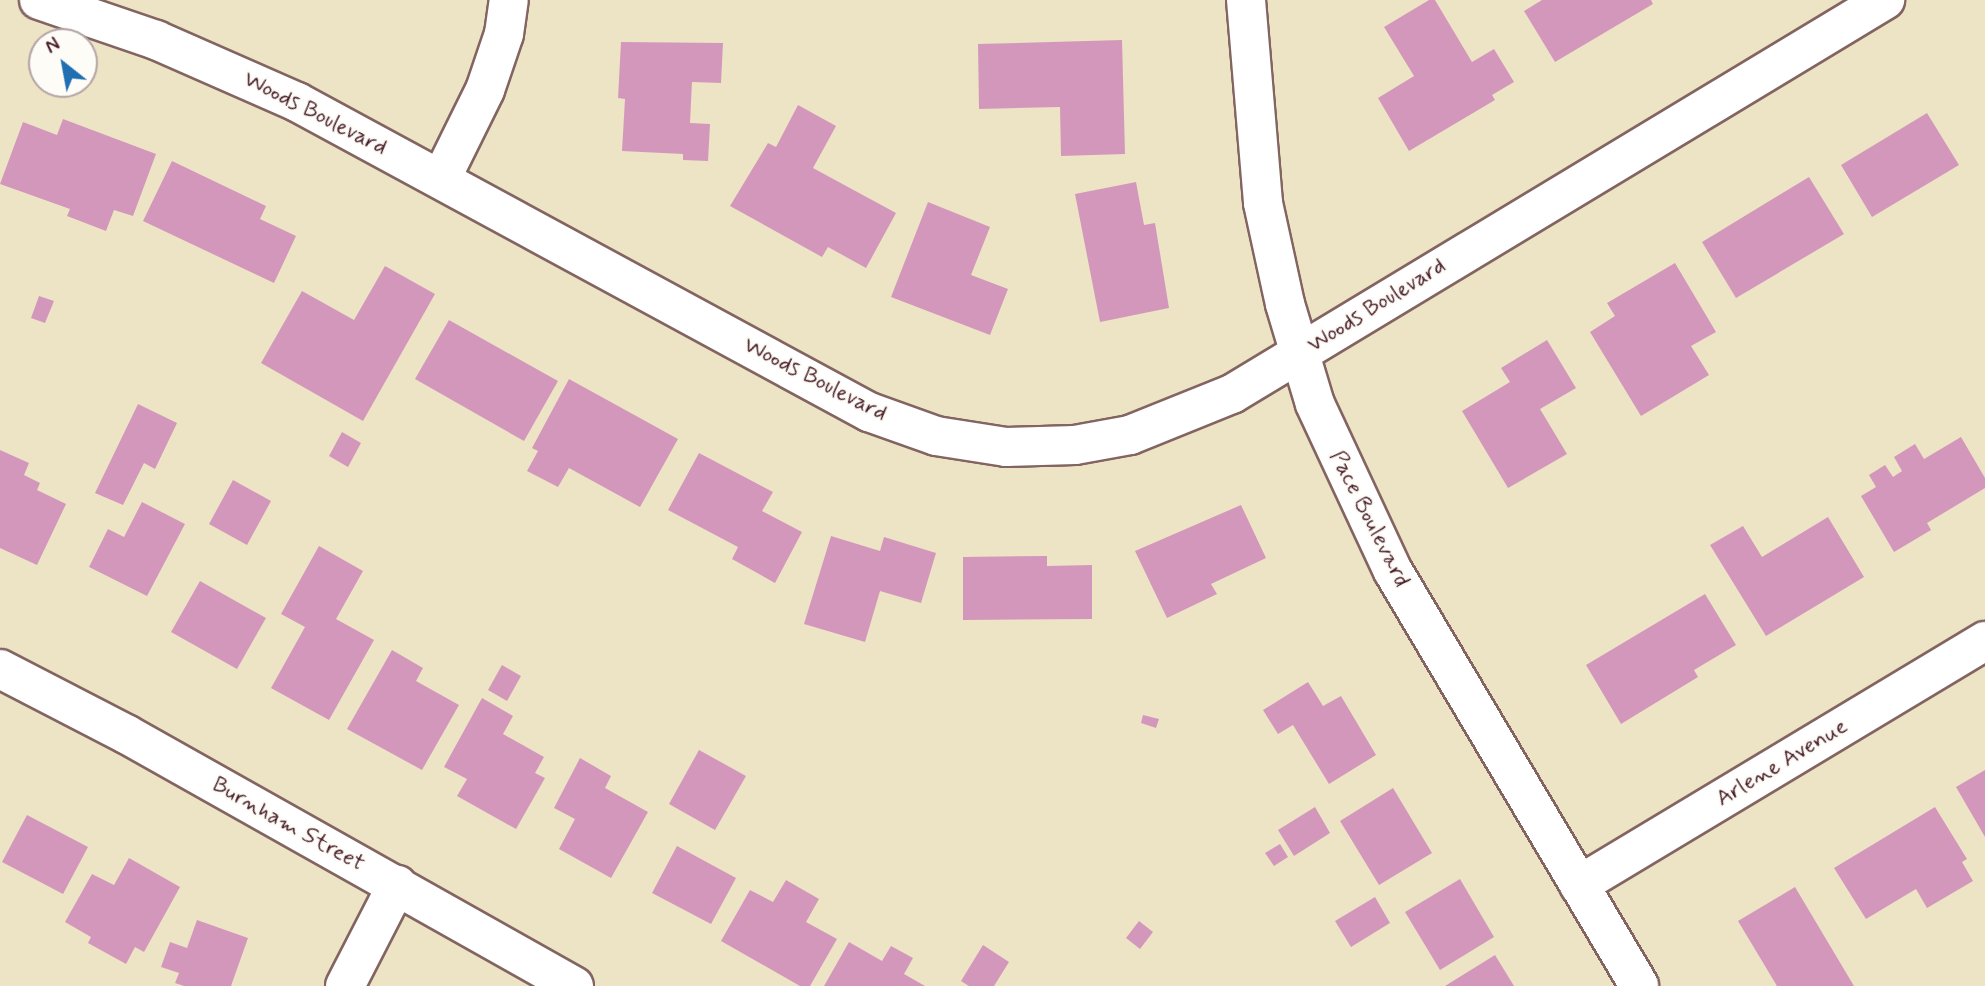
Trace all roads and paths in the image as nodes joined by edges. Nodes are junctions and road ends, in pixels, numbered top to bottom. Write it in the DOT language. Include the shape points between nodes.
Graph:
graph roads {
  1 [pos="39,0"];
  2 [pos="509,0"];
  3 [pos="1246,0"];
  4 [pos="1885,0"];
  5 [pos="441,179"];
  6 [pos="1299,355"];
  7 [pos="1985,641"];
  8 [pos="0,669"];
  9 [pos="397,885"];
  10 [pos="1578,885"];
  11 [pos="345,986"];
  12 [pos="574,986"];
  13 [pos="1639,986"];
  1 -- 5 [label="street, Woods Boulevard" via="228,70"];
  2 -- 5 [label="street" via="504,34 485,90"];
  3 -- 6 [label="street, Pace Boulevard" via="1251,103 1263,204"];
  4 -- 6 [label="street, Woods Boulevard"];
  5 -- 6 [label="street, Woods Boulevard" via="869,412 936,436 1006,447 1075,445 1130,435 1232,394"];
  6 -- 10 [label="street, Pace Boulevard" via="1339,463 1377,540"];
  7 -- 10 [label="street, Arlene Avenue"];
  8 -- 9 [label="street, Burnham Street"];
  9 -- 11 [label="street"];
  9 -- 12 [label="street, Burnham Street"];
  10 -- 13 [label="street, Pace Boulevard"];
}
